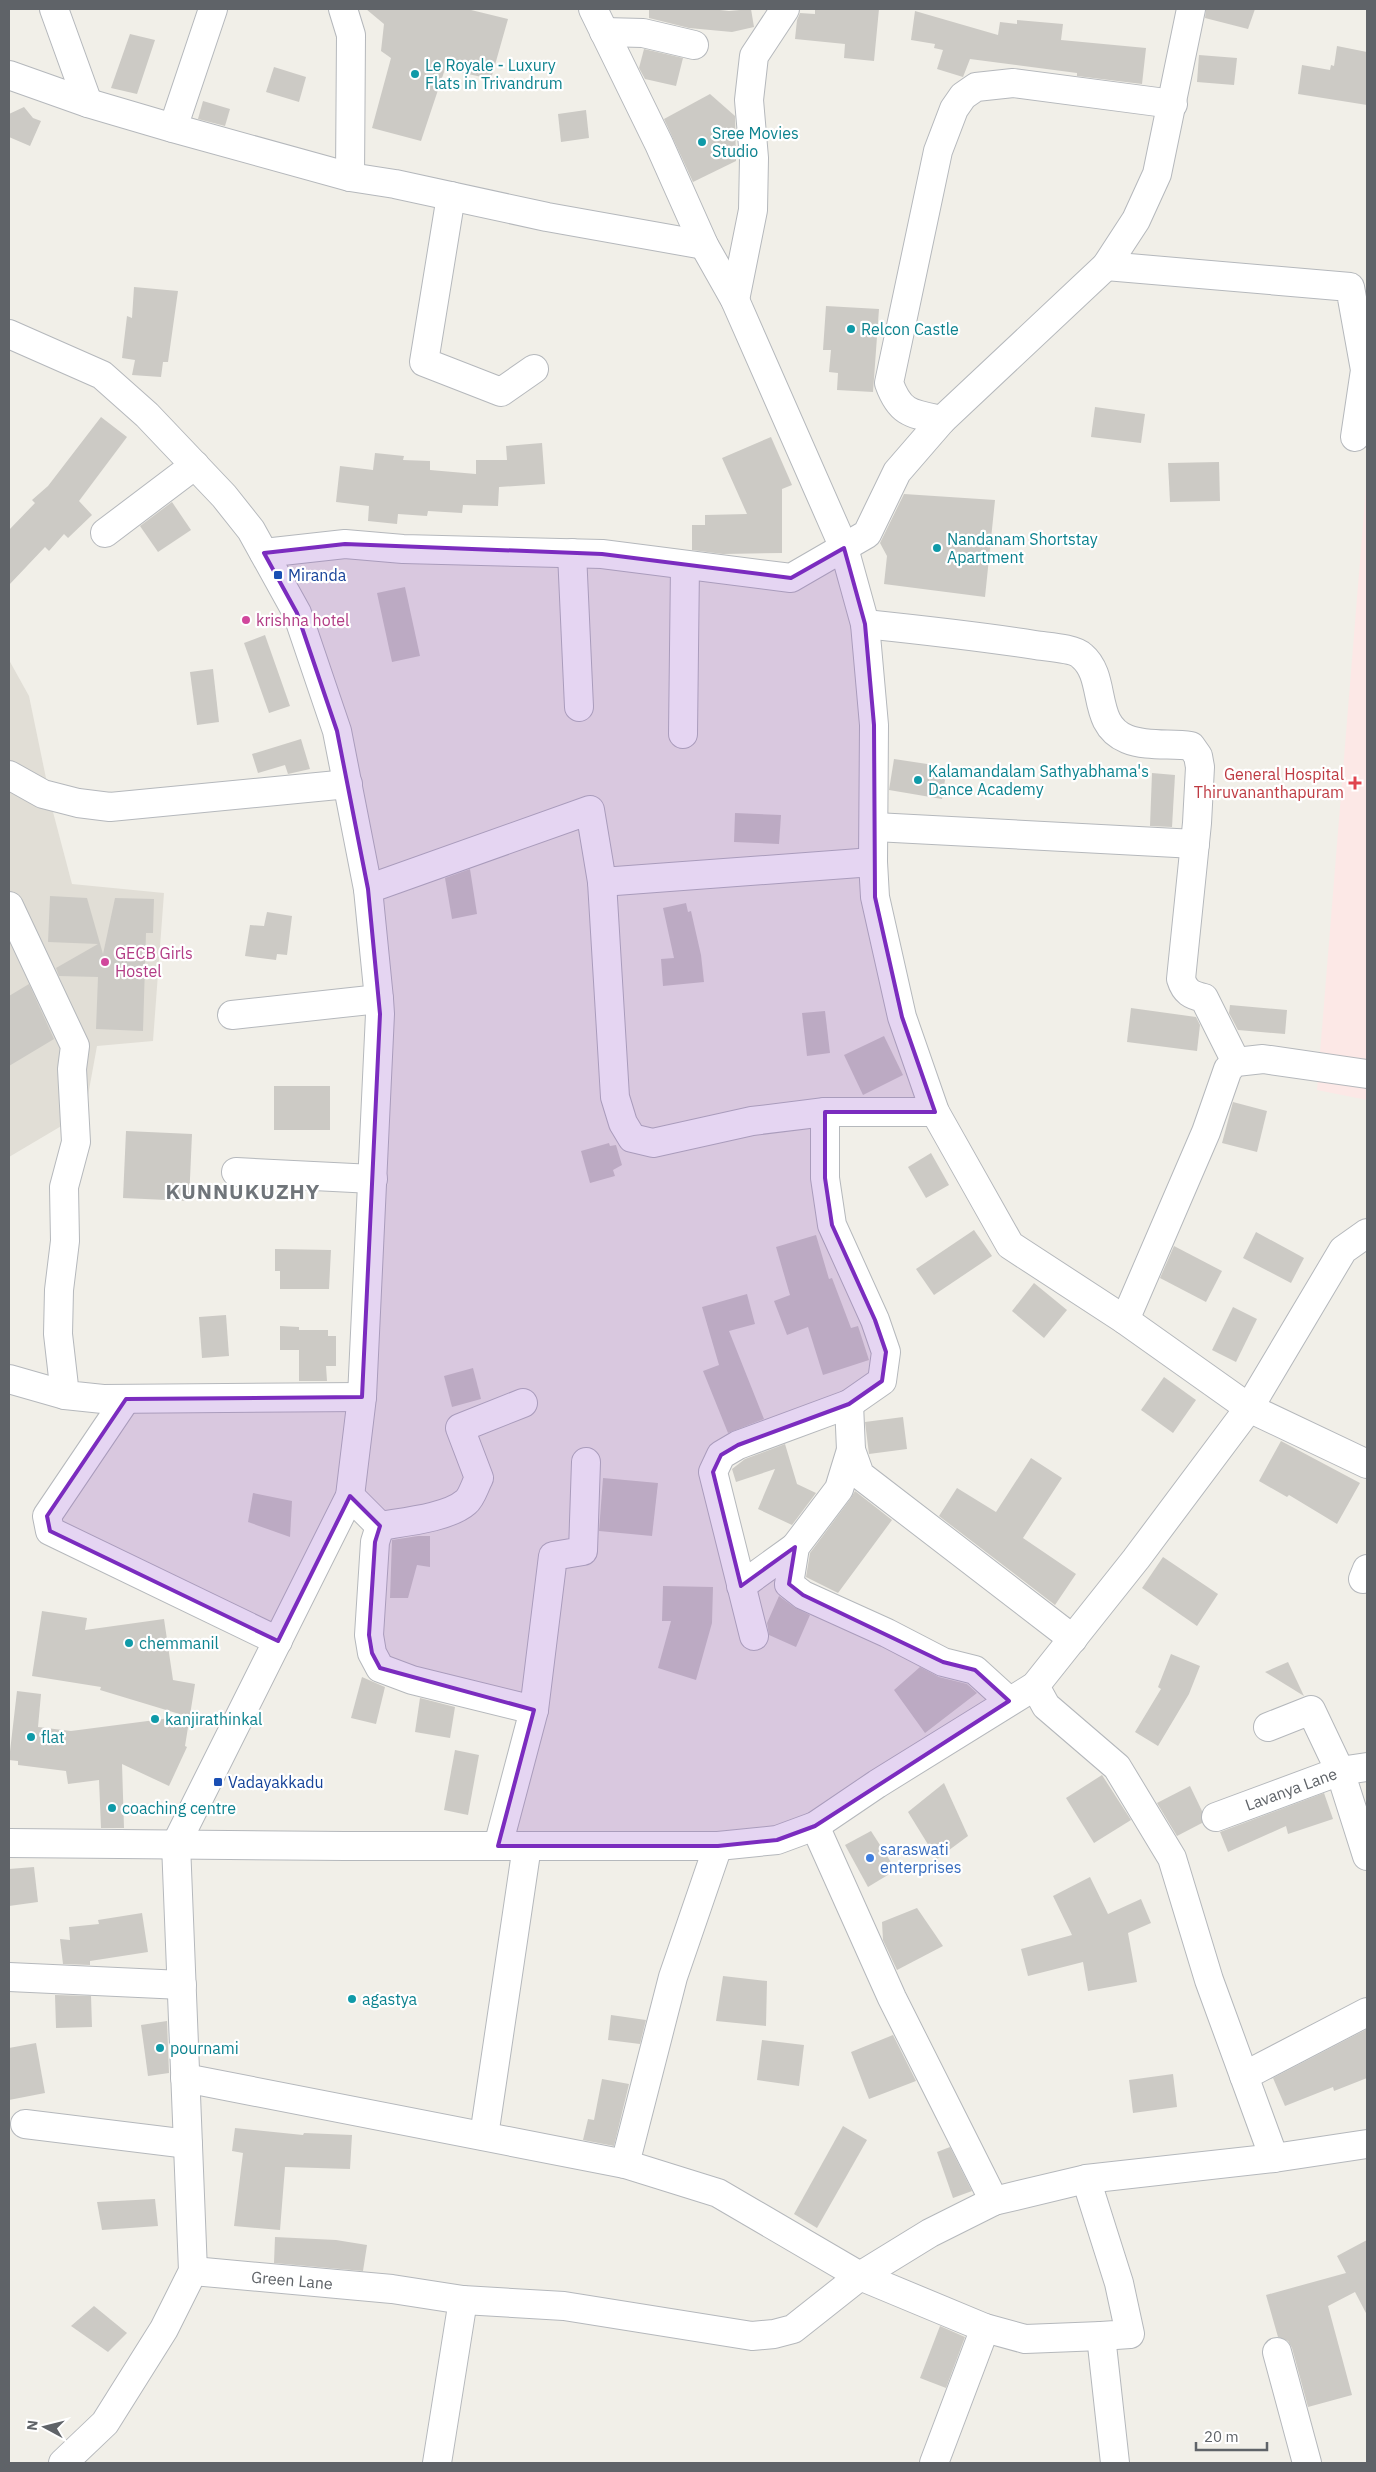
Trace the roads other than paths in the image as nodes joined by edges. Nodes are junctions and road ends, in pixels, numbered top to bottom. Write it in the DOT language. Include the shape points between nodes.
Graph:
graph roads {
  1 [pos="54,9"];
  2 [pos="213,9"];
  3 [pos="343,9"];
  4 [pos="784,9"];
  5 [pos="1191,9"];
  6 [pos="599,20"];
  7 [pos="694,45"];
  8 [pos="9,75"];
  9 [pos="88,103"];
  10 [pos="1173,104"];
  11 [pos="173,128"];
  12 [pos="350,177"];
  13 [pos="451,196"];
  14 [pos="704,245"];
  15 [pos="1106,266"];
  16 [pos="734,300"];
  17 [pos="9,334"];
  18 [pos="534,369"];
  19 [pos="942,420"];
  20 [pos="1355,437"];
  21 [pos="195,465"];
  22 [pos="105,533"];
  23 [pos="844,548"];
  24 [pos="264,553"];
  25 [pos="572,553"];
  26 [pos="685,565"];
  27 [pos="865,624"];
  28 [pos="579,707"];
  29 [pos="683,734"];
  30 [pos="9,775"];
  31 [pos="348,784"];
  32 [pos="875,826"];
  33 [pos="1195,844"];
  34 [pos="873,862"];
  35 [pos="602,882"];
  36 [pos="368,889"];
  37 [pos="9,906"];
  38 [pos="379,999"];
  39 [pos="232,1015"];
  40 [pos="1236,1062"];
  41 [pos="1367,1074"];
  42 [pos="825,1112"];
  43 [pos="934,1112"];
  44 [pos="236,1172"];
  45 [pos="373,1179"];
  46 [pos="1367,1233"];
  47 [pos="1125,1320"];
  48 [pos="9,1379"];
  49 [pos="65,1396"];
  50 [pos="362,1397"];
  51 [pos="126,1399"];
  52 [pos="523,1403"];
  53 [pos="849,1404"];
  54 [pos="1249,1408"];
  55 [pos="851,1450"];
  56 [pos="586,1462"];
  57 [pos="1367,1464"];
  58 [pos="350,1496"];
  59 [pos="380,1526"];
  60 [pos="795,1547"];
  61 [pos="741,1586"];
  62 [pos="754,1636"];
  63 [pos="1073,1639"];
  64 [pos="278,1641"];
  65 [pos="1035,1686"];
  66 [pos="1009,1701"];
  67 [pos="534,1710"];
  68 [pos="1268,1727"];
  69 [pos="1367,1766"];
  70 [pos="1340,1771"];
  71 [pos="1216,1817"];
  72 [pos="815,1826"];
  73 [pos="9,1843"];
  74 [pos="176,1844"];
  75 [pos="498,1846"];
  76 [pos="527,1846"];
  77 [pos="718,1846"];
  78 [pos="1367,1856"];
  79 [pos="9,1977"];
  80 [pos="182,1985"];
  81 [pos="1367,2012"];
  82 [pos="1244,2076"];
  83 [pos="185,2078"];
  84 [pos="25,2124"];
  85 [pos="484,2136"];
  86 [pos="188,2144"];
  87 [pos="1367,2144"];
  88 [pos="1274,2158"];
  89 [pos="625,2164"];
  90 [pos="1086,2179"];
  91 [pos="994,2201"];
  92 [pos="193,2271"];
  93 [pos="860,2276"];
  94 [pos="464,2300"];
  95 [pos="985,2328"];
  96 [pos="1101,2336"];
  97 [pos="1277,2352"];
  98 [pos="63,2463"];
  99 [pos="437,2463"];
  100 [pos="934,2463"];
  101 [pos="1115,2463"];
  102 [pos="1307,2463"];
  1 -- 9 [label="street"];
  2 -- 11 [label="street"];
  3 -- 12 [label="street" via="351,35"];
  4 -- 16 [label="street" via="754,56 749,100 754,158 753,210"];
  5 -- 10 [label="street"];
  6 -- 7 [label="street"];
  6 -- 14 [label="street"];
  8 -- 9 [label="street"];
  9 -- 11 [label="street"];
  10 -- 15 [label="street" via="1157,174 1136,220"];
  10 -- 19 [label="street" via="1013,83 976,87 963,96 946,127 938,151 889,383 895,401 912,414"];
  11 -- 12 [label="street"];
  12 -- 13 [label="street"];
  13 -- 14 [label="street"];
  13 -- 18 [label="street" via="424,362 501,392"];
  14 -- 16 [label="street"];
  15 -- 19 [label="street"];
  15 -- 20 [label="street" via="1350,287 1366,370"];
  16 -- 23 [label="street"];
  17 -- 21 [label="street" via="102,375 147,415"];
  19 -- 23 [label="street" via="897,472 867,534"];
  21 -- 22 [label="street"];
  21 -- 24 [label="street" via="251,530"];
  23 -- 26 [label="street" via="791,578"];
  23 -- 27 [label="street"];
  24 -- 25 [label="street" via="345,544 403,549"];
  24 -- 31 [label="street" via="297,613 336,731"];
  25 -- 26 [label="street"];
  25 -- 28 [label="street"];
  26 -- 29 [label="street"];
  27 -- 32 [label="street" via="874,725"];
  27 -- 33 [label="street" via="964,634 1063,649 1082,655 1096,676 1106,720 1116,732 1127,739 1191,746 1198,756"];
  30 -- 31 [label="street" via="43,794 110,807"];
  31 -- 36 [label="street"];
  32 -- 33 [label="street"];
  32 -- 34 [label="street"];
  33 -- 40 [label="street" via="1181,979 1184,990 1204,998"];
  34 -- 35 [label="street"];
  34 -- 43 [label="street" via="876,897 902,1017"];
  35 -- 36 [label="street" via="590,810"];
  35 -- 42 [label="street" via="616,1097 623,1123 632,1138 653,1143 752,1120"];
  36 -- 38 [label="street"];
  37 -- 49 [label="street" via="75,1046 72,1069 76,1142 64,1187 65,1241 59,1290 59,1350"];
  38 -- 39 [label="street"];
  38 -- 45 [label="street"];
  40 -- 41 [label="street" via="1263,1059"];
  40 -- 47 [label="street" via="1228,1068 1206,1132"];
  42 -- 43 [label="street"];
  42 -- 53 [label="street" via="825,1178 832,1225 886,1352 882,1381"];
  43 -- 47 [label="street" via="1010,1245"];
  44 -- 45 [label="street"];
  45 -- 50 [label="street"];
  46 -- 54 [label="street" via="1343,1250"];
  47 -- 54 [label="street"];
  48 -- 49 [label="street"];
  49 -- 51 [label="street"];
  50 -- 51 [label="street"];
  50 -- 58 [label="street"];
  51 -- 64 [label="street" via="47,1516 50,1531"];
  52 -- 59 [label="street" via="460,1428 478,1478 467,1502 448,1511"];
  53 -- 55 [label="street"];
  53 -- 61 [label="street" via="738,1444 721,1455 713,1472"];
  54 -- 57 [label="street"];
  54 -- 63 [label="street"];
  55 -- 60 [label="street" via="838,1489"];
  55 -- 63 [label="street" via="860,1475 877,1490"];
  56 -- 67 [label="street" via="583,1550 553,1556"];
  58 -- 59 [label="street"];
  58 -- 64 [label="street"];
  59 -- 67 [label="street" via="374,1542 370,1635 372,1653 380,1668 412,1680"];
  60 -- 61 [label="street"];
  60 -- 66 [label="street" via="789,1584 803,1595 887,1632 943,1662 975,1670"];
  61 -- 62 [label="street"];
  63 -- 65 [label="street"];
  64 -- 74 [label="street"];
  65 -- 66 [label="street"];
  65 -- 82 [label="street" via="1046,1706 1117,1767 1172,1858 1209,1980"];
  66 -- 72 [label="street"];
  67 -- 75 [label="street"];
  68 -- 70 [label="street" via="1311,1710"];
  69 -- 70 [label="street, Lavanya Lane"];
  70 -- 71 [label="street, Lavanya Lane"];
  70 -- 78 [label="street"];
  72 -- 77 [label="street" via="777,1840"];
  72 -- 91 [label="street" via="892,1998"];
  73 -- 74 [label="street"];
  74 -- 75 [label="street"];
  74 -- 80 [label="street"];
  75 -- 76 [label="street"];
  76 -- 77 [label="street"];
  76 -- 85 [label="street"];
  77 -- 89 [label="street" via="673,1977"];
  79 -- 80 [label="street"];
  80 -- 83 [label="street"];
  81 -- 82 [label="street"];
  82 -- 88 [label="street"];
  83 -- 85 [label="street"];
  83 -- 86 [label="street"];
  84 -- 86 [label="street"];
  85 -- 89 [label="street"];
  86 -- 92 [label="street"];
  87 -- 88 [label="street, Green Lane"];
  88 -- 90 [label="street, Green Lane"];
  89 -- 93 [label="street" via="718,2193"];
  90 -- 91 [label="street, Green Lane"];
  90 -- 96 [label="street" via="1120,2283 1130,2334"];
  91 -- 93 [label="street, Green Lane" via="930,2233"];
  92 -- 94 [label="street, Green Lane" via="392,2288"];
  92 -- 98 [label="street" via="164,2329 105,2423"];
  93 -- 94 [label="street, Green Lane" via="793,2329 760,2335 564,2306"];
  93 -- 95 [label="street"];
  94 -- 99 [label="street"];
  95 -- 96 [label="street" via="1025,2339"];
  95 -- 100 [label="street"];
  96 -- 101 [label="street"];
  97 -- 102 [label="street"];
}
